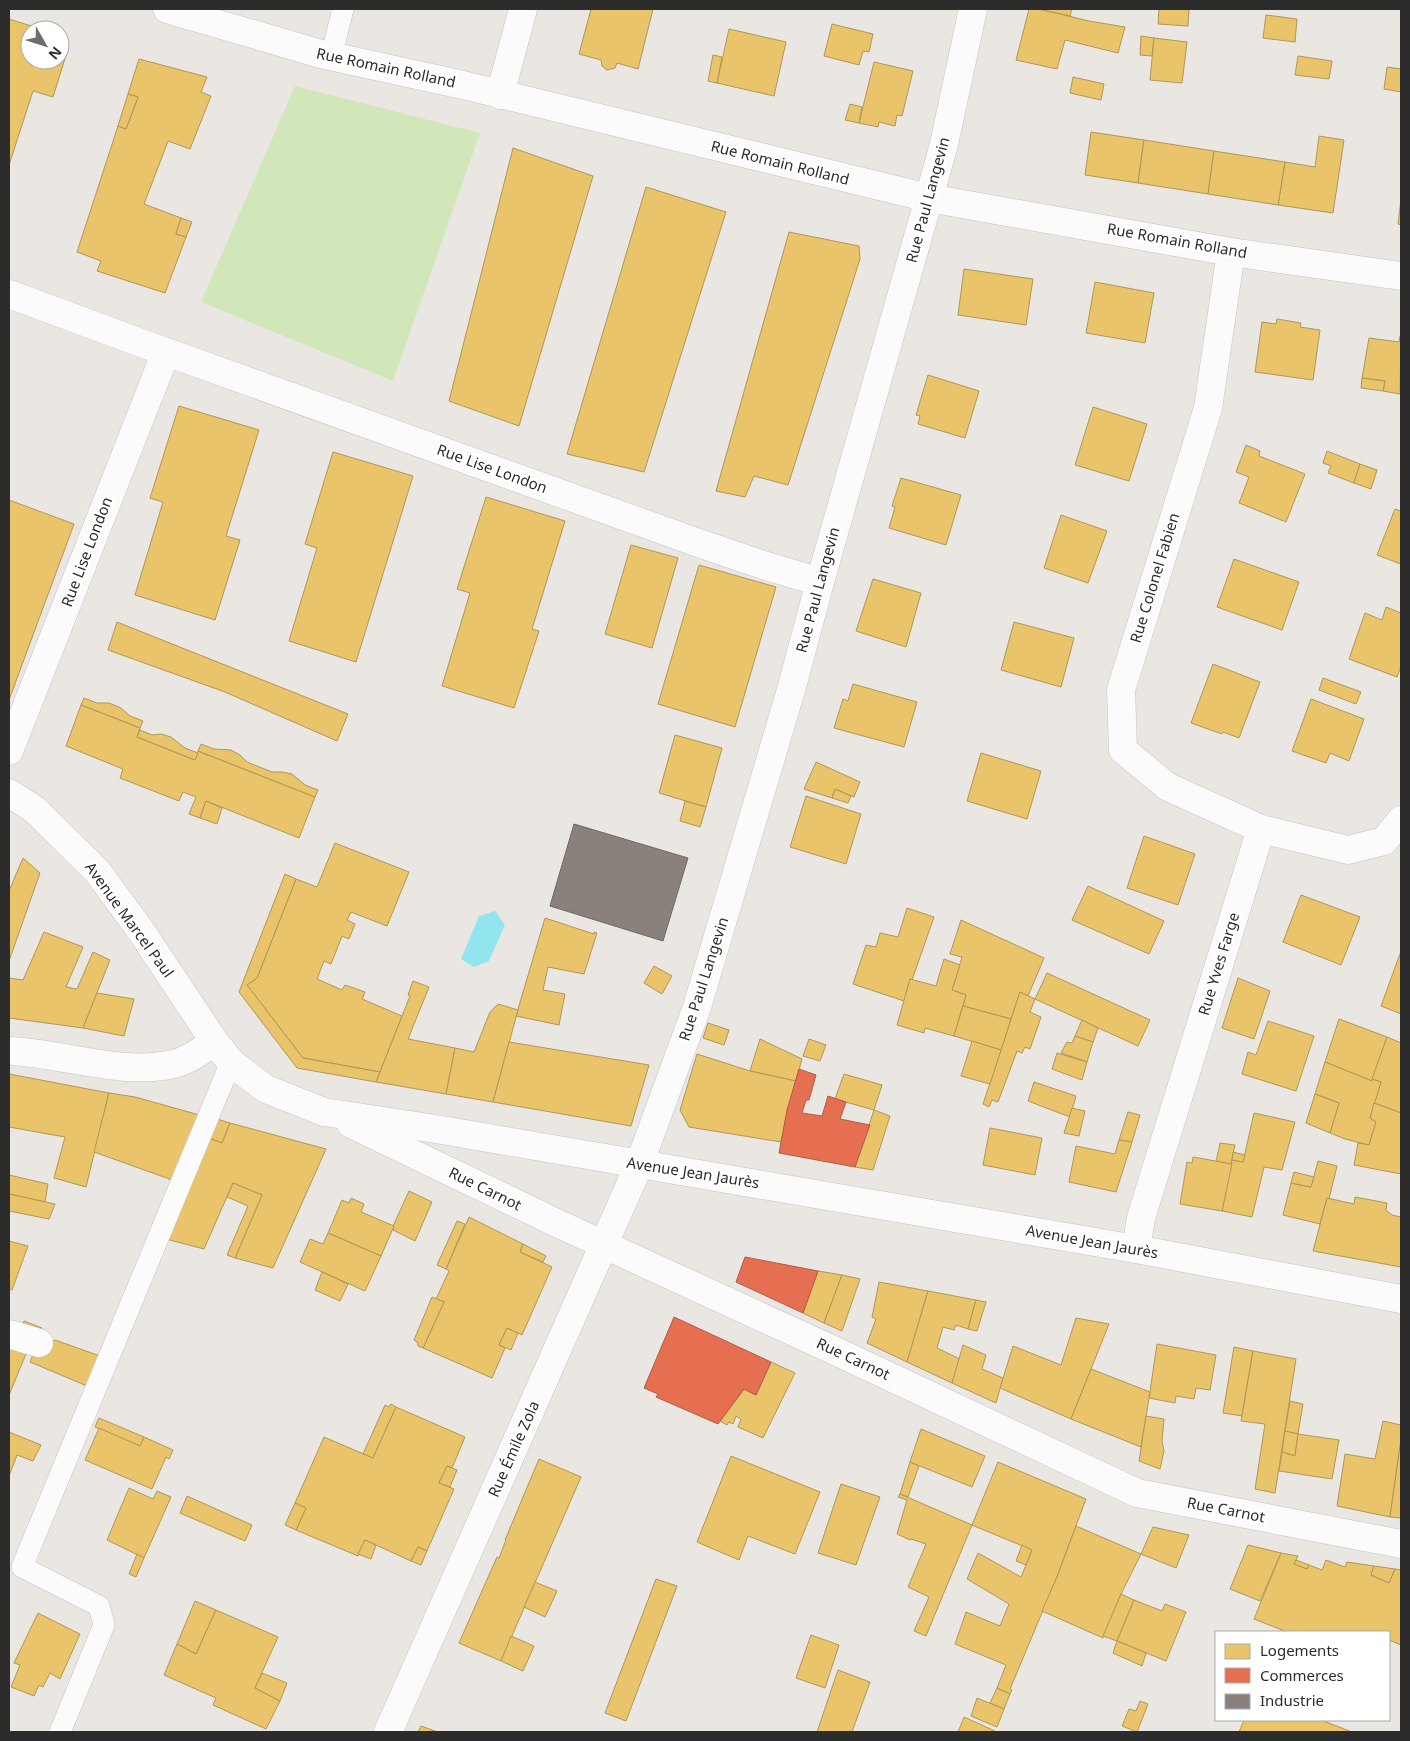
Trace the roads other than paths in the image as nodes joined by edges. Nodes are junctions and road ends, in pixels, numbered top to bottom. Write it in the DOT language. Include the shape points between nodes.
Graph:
graph roads {
  1 [pos="168,9"];
  2 [pos="343,9"];
  3 [pos="524,9"];
  4 [pos="973,9"];
  5 [pos="331,57"];
  6 [pos="500,95"];
  7 [pos="930,198"];
  8 [pos="1231,252"];
  9 [pos="1401,276"];
  10 [pos="9,294"];
  11 [pos="155,348"];
  12 [pos="820,582"];
  13 [pos="9,752"];
  14 [pos="9,793"];
  15 [pos="1401,820"];
  16 [pos="1261,828"];
  17 [pos="214,1041"];
  18 [pos="9,1051"];
  19 [pos="231,1062"];
  20 [pos="324,1112"];
  21 [pos="639,1165"];
  22 [pos="604,1244"];
  23 [pos="1136,1249"];
  24 [pos="1401,1299"];
  25 [pos="9,1334"];
  26 [pos="39,1343"];
  27 [pos="1401,1544"];
  28 [pos="60,1732"];
  29 [pos="388,1732"];
  1 -- 5 [label="street, Rue Romain Rolland"];
  2 -- 5 [label="lane"];
  3 -- 6 [label="street"];
  4 -- 7 [label="street, Rue Paul Langevin"];
  5 -- 6 [label="street, Rue Romain Rolland"];
  6 -- 7 [label="street, Rue Romain Rolland"];
  7 -- 8 [label="street, Rue Romain Rolland"];
  7 -- 12 [label="street, Rue Paul Langevin"];
  8 -- 9 [label="street, Rue Romain Rolland"];
  8 -- 16 [label="street, Rue Colonel Fabien" via="1208,408 1121,690 1123,750 1168,787"];
  10 -- 11 [label="street"];
  11 -- 12 [label="street, Rue Lise London" via="763,565"];
  11 -- 13 [label="street, Rue Lise London"];
  12 -- 21 [label="street, Rue Paul Langevin" via="698,1007"];
  14 -- 17 [label="street, Avenue Marcel Paul" via="34,809 97,871"];
  15 -- 16 [label="street" via="1384,841 1348,850"];
  16 -- 23 [label="street, Rue Yves Farge" via="1141,1218"];
  17 -- 18 [label="street" via="197,1054 175,1064 139,1068"];
  17 -- 19 [label="street, Avenue Jean Jaurès"];
  19 -- 20 [label="street, Avenue Jean Jaurès" via="266,1089"];
  19 -- 28 [label="lane" via="22,1567 99,1606 104,1625"];
  20 -- 21 [label="street, Avenue Jean Jaurès"];
  20 -- 22 [label="street, Rue Carnot"];
  21 -- 22 [label="street, Rue Émile Zola"];
  21 -- 23 [label="street, Avenue Jean Jaurès"];
  22 -- 27 [label="street, Rue Carnot" via="1137,1492"];
  22 -- 29 [label="street, Rue Émile Zola"];
  23 -- 24 [label="street, Avenue Jean Jaurès"];
  25 -- 26 [label="street"];
}
